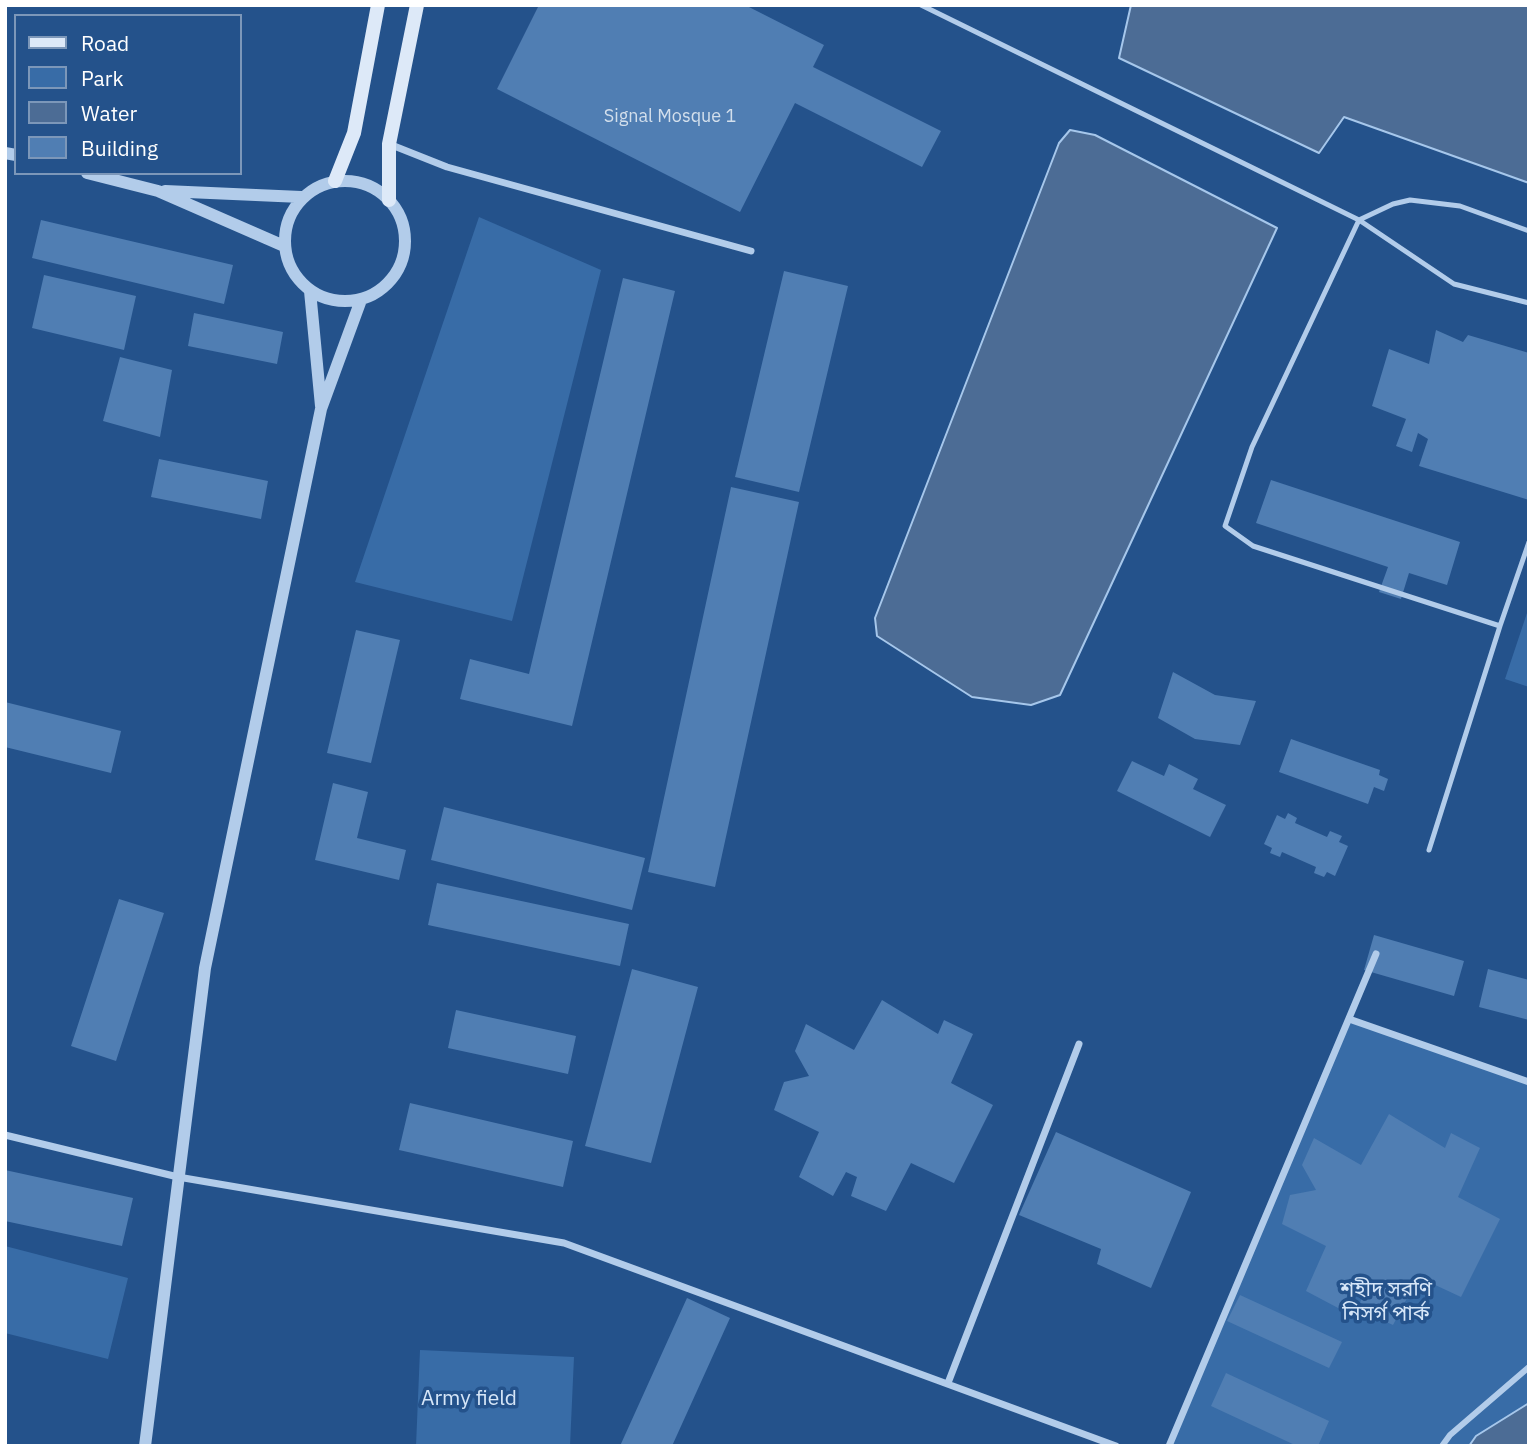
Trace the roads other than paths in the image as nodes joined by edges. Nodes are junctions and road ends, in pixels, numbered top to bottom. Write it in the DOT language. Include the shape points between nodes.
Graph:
graph roads {
  1 [pos="378,5"];
  2 [pos="417,5"];
  3 [pos="920,5"];
  4 [pos="389,144"];
  5 [pos="95,175"];
  6 [pos="335,181"];
  7 [pos="158,191"];
  8 [pos="301,197"];
  9 [pos="390,200"];
  10 [pos="1359,220"];
  11 [pos="1529,231"];
  12 [pos="284,246"];
  13 [pos="751,251"];
  14 [pos="310,291"];
  15 [pos="361,300"];
  16 [pos="1529,303"];
  17 [pos="321,409"];
  18 [pos="1529,542"];
  19 [pos="1500,626"];
  20 [pos="1429,850"];
  21 [pos="1376,954"];
  22 [pos="1349,1020"];
  23 [pos="1079,1044"];
  24 [pos="1529,1082"];
  25 [pos="5,1135"];
  26 [pos="178,1177"];
  27 [pos="1529,1367"];
  28 [pos="948,1383"];
  29 [pos="145,1446"];
  30 [pos="1115,1446"];
  31 [pos="1169,1446"];
  32 [pos="1442,1446"];
  1 -- 6 [label="main road" via="354,133"];
  2 -- 4 [label="main road"];
  3 -- 10 [label="lane"];
  4 -- 9 [label="main road"];
  4 -- 13 [label="street" via="447,167"];
  5 -- 7 [label="street"];
  6 -- 8 [label="street"];
  6 -- 9 [label="street" via="371,186"];
  7 -- 8 [label="street"];
  7 -- 12 [label="street"];
  8 -- 12 [label="street" via="287,220"];
  9 -- 15 [label="street" via="402,221 406,245 399,269 383,288"];
  10 -- 11 [label="lane" via="1410,200 1460,206"];
  10 -- 16 [label="lane" via="1454,284"];
  10 -- 19 [label="lane" via="1252,447 1225,526 1253,546"];
  12 -- 14 [label="street" via="292,271"];
  14 -- 15 [label="street" via="335,300"];
  14 -- 17 [label="street"];
  15 -- 17 [label="street"];
  17 -- 26 [label="street" via="205,968"];
  18 -- 19 [label="lane"];
  19 -- 20 [label="lane"];
  21 -- 22 [label="street"];
  22 -- 24 [label="street"];
  22 -- 31 [label="street"];
  23 -- 28 [label="street"];
  25 -- 26 [label="street"];
  26 -- 28 [label="street" via="564,1243"];
  26 -- 29 [label="street"];
  27 -- 32 [label="street"];
  28 -- 30 [label="street"];
}
